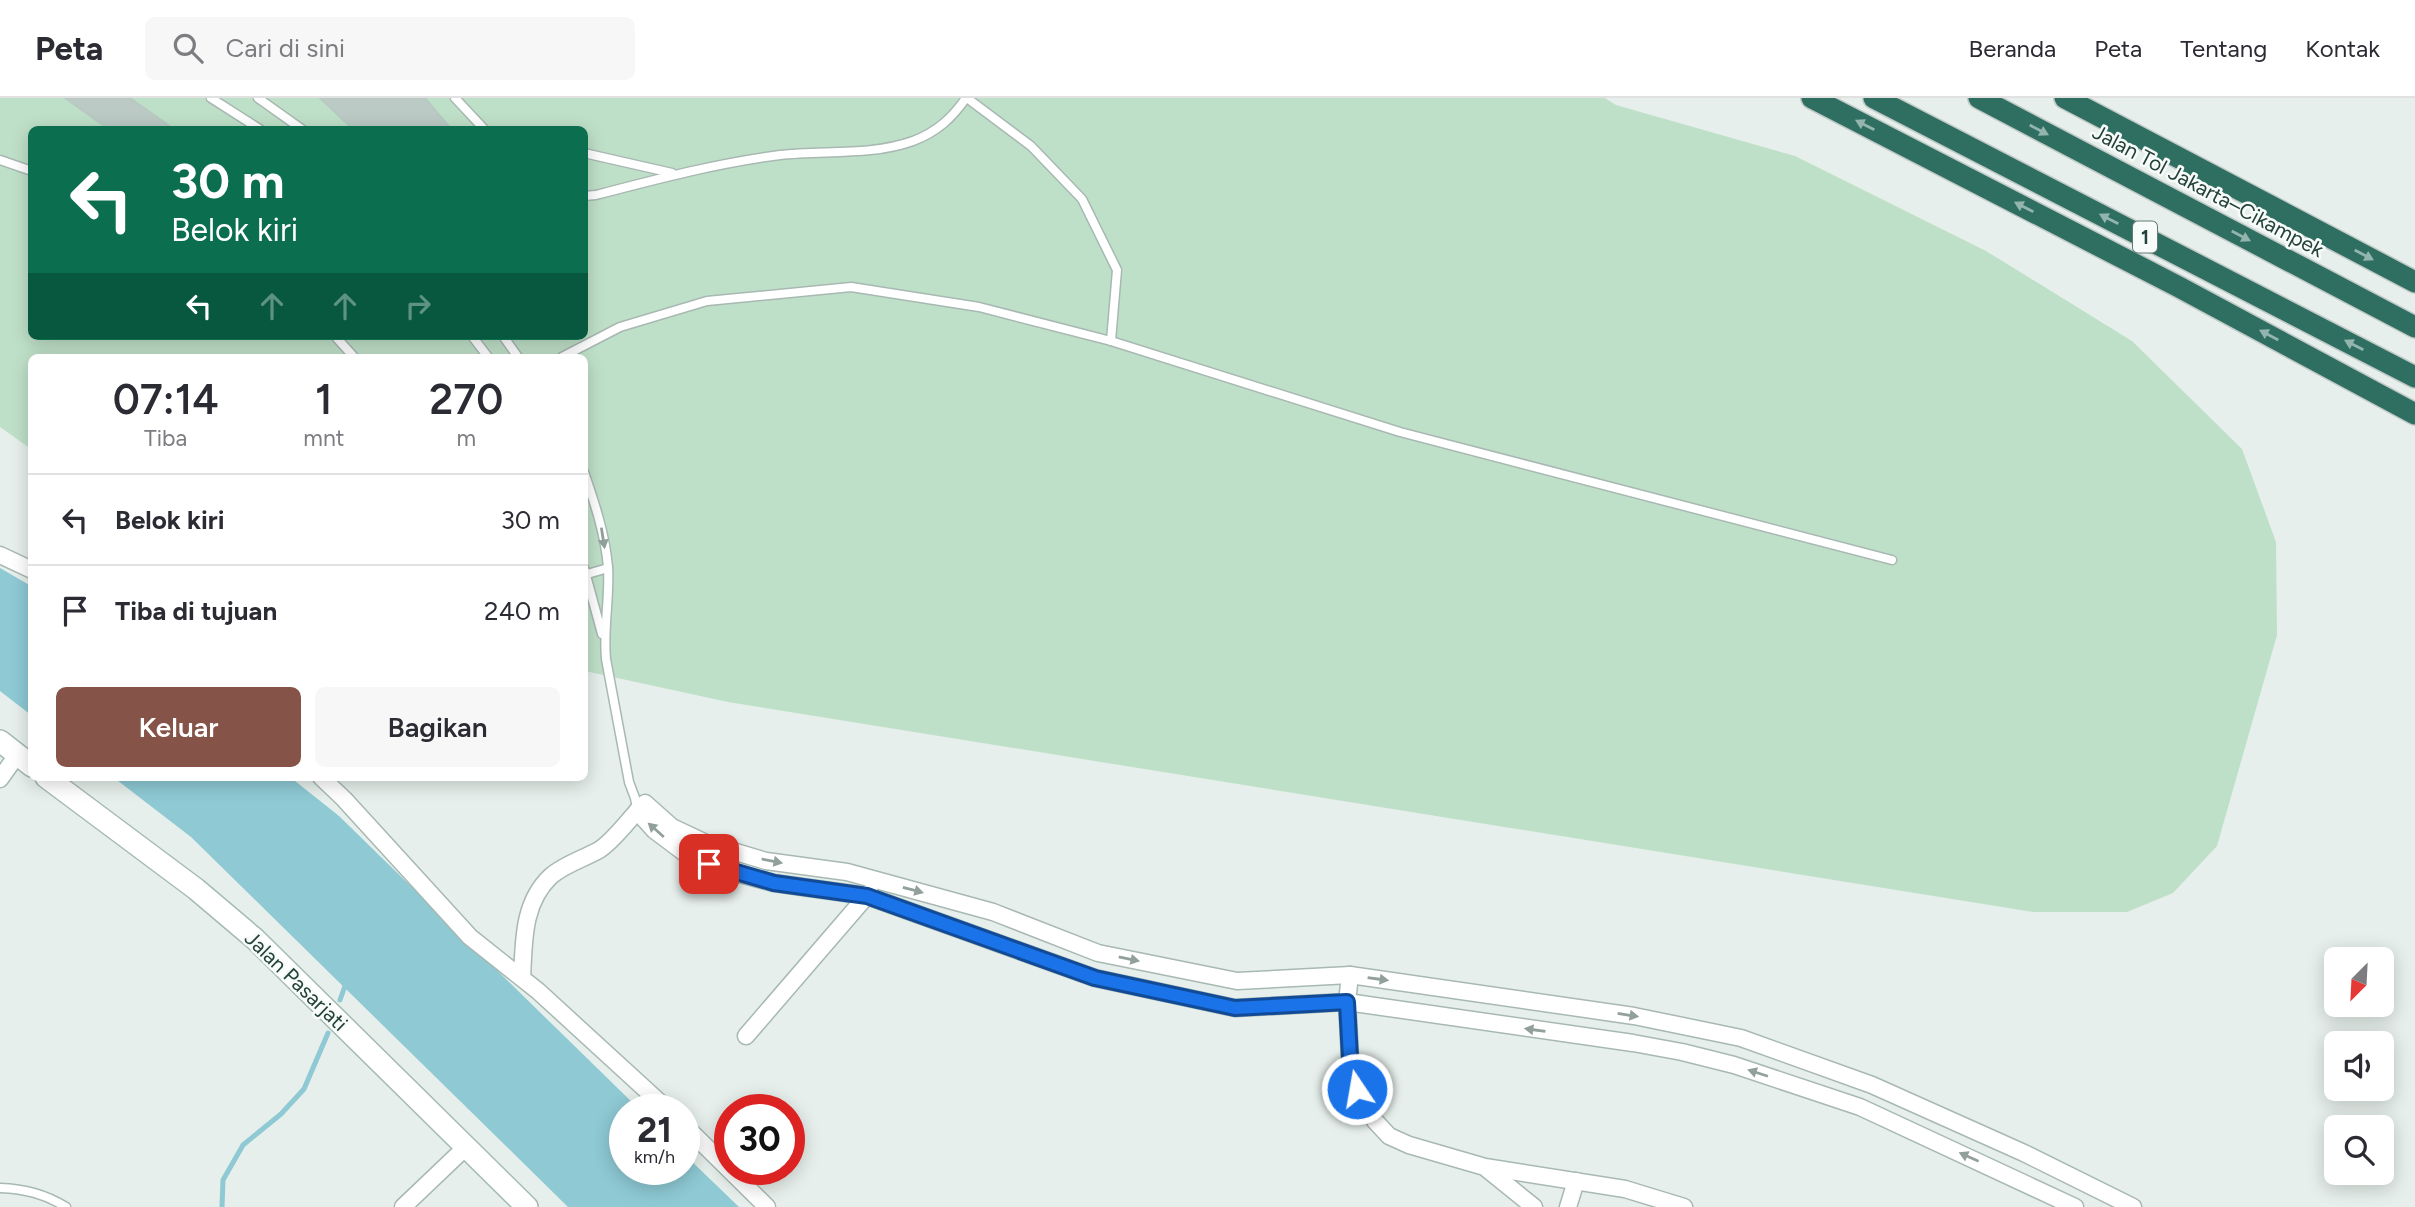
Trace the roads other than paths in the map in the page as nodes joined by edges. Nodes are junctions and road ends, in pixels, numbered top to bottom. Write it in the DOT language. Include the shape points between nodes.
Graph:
graph roads {
  1 [pos="212,98"];
  2 [pos="258,98"];
  3 [pos="455,98"];
  4 [pos="966,98"];
  5 [pos="1812,98"];
  6 [pos="1874,98"];
  7 [pos="1979,98"];
  8 [pos="2065,98"];
  9 [pos="255,126"];
  10 [pos="297,126"];
  11 [pos="481,126"];
  12 [pos="588,154"];
  13 [pos="0,160"];
  14 [pos="28,170"];
  15 [pos="675,174"];
  16 [pos="588,196"];
  17 [pos="2415,282"];
  18 [pos="2415,327"];
  19 [pos="339,340"];
  20 [pos="475,340"];
  21 [pos="1111,341"];
  22 [pos="351,354"];
  23 [pos="486,354"];
  24 [pos="568,354"];
  25 [pos="2415,377"];
  26 [pos="2415,414"];
  27 [pos="588,483"];
  28 [pos="0,555"];
  29 [pos="1892,560"];
  30 [pos="28,568"];
  31 [pos="608,568"];
  32 [pos="588,571"];
  33 [pos="588,583"];
  34 [pos="604,641"];
  35 [pos="0,741"];
  36 [pos="24,760"];
  37 [pos="0,779"];
  38 [pos="51,781"];
  39 [pos="325,781"];
  40 [pos="639,804"];
  41 [pos="879,881"];
  42 [pos="867,896"];
  43 [pos="1350,975"];
  44 [pos="522,978"];
  45 [pos="1347,1002"];
  46 [pos="746,1036"];
  47 [pos="651,1094"];
  48 [pos="700,1141"];
  49 [pos="467,1146"];
  50 [pos="2024,1153"];
  51 [pos="1485,1167"];
  52 [pos="2011,1175"];
  53 [pos="1576,1181"];
  54 [pos="0,1188"];
  55 [pos="66,1207"];
  56 [pos="402,1207"];
  57 [pos="527,1207"];
  58 [pos="767,1207"];
  59 [pos="1534,1207"];
  60 [pos="1569,1207"];
  61 [pos="1684,1207"];
  62 [pos="2075,1207"];
  63 [pos="2133,1207"];
  1 -- 9 [label="lane"];
  2 -- 10 [label="lane"];
  3 -- 11 [label="lane"];
  4 -- 15 [label="lane" via="936,131 890,148 781,155"];
  4 -- 21 [label="lane" via="1031,146 1082,199 1116,270"];
  26 -- 5 [label="highway, 1, one-way"];
  25 -- 6 [label="highway, 1, one-way"];
  7 -- 18 [label="highway, Jalan Tol Jakarta–Cikampek / 1, one-way"];
  8 -- 17 [label="highway, one-way"];
  12 -- 15 [label="lane"];
  13 -- 14 [label="lane"];
  15 -- 16 [label="lane"];
  19 -- 22 [label="lane"];
  20 -- 23 [label="lane"];
  21 -- 24 [label="lane" via="979,307 851,287 707,301 620,327"];
  21 -- 29 [label="lane" via="1399,432"];
  27 -- 31 [label="lane, one-way" via="600,517"];
  28 -- 30 [label="street"];
  31 -- 32 [label="lane"];
  31 -- 34 [label="lane"];
  33 -- 34 [label="lane"];
  34 -- 40 [label="lane" via="629,782"];
  35 -- 36 [label="main road"];
  36 -- 37 [label="street"];
  38 -- 49 [label="main road, Jalan Pasarjati" via="255,939"];
  39 -- 44 [label="street" via="470,937"];
  40 -- 41 [label="street, one-way" via="706,843 766,861"];
  42 -- 40 [label="street, one-way" via="774,883 690,857 654,830"];
  40 -- 44 [label="street" via="601,849 551,876 540,891 526,920"];
  41 -- 42 [label="street"];
  41 -- 43 [label="street, one-way" via="993,912 1098,953 1237,981"];
  42 -- 45 [label="street" via="1095,978 1235,1008"];
  42 -- 46 [label="street"];
  43 -- 45 [label="street"];
  43 -- 50 [label="street, one-way" via="1634,1016 1741,1038 1872,1085"];
  44 -- 47 [label="street"];
  45 -- 51 [label="street" via="1357,1089 1374,1121 1409,1146"];
  52 -- 45 [label="street, one-way" via="1860,1107 1734,1065 1682,1052"];
  48 -- 58 [label="street"];
  49 -- 56 [label="street"];
  49 -- 57 [label="main road, Jalan Pasarjati"];
  50 -- 52 [label="street"];
  50 -- 63 [label="street"];
  51 -- 53 [label="street"];
  51 -- 59 [label="street"];
  52 -- 62 [label="street"];
  53 -- 60 [label="street"];
  53 -- 61 [label="street" via="1625,1189"];
  54 -- 55 [label="lane" via="32,1191"];
}
